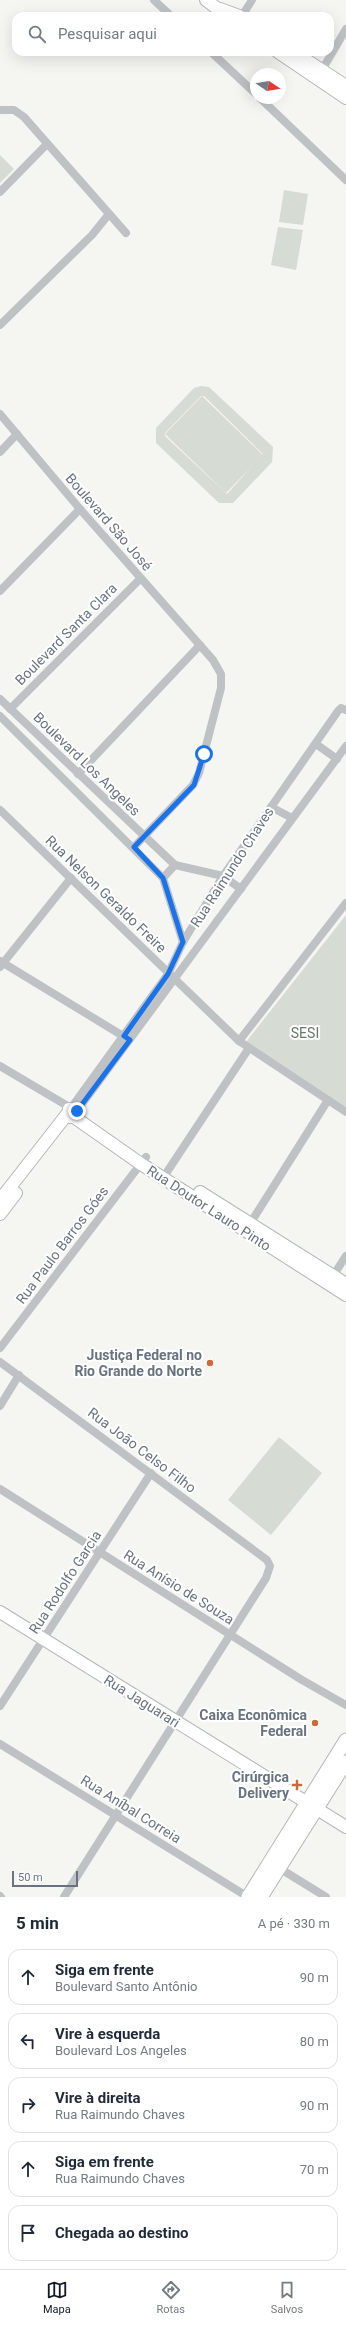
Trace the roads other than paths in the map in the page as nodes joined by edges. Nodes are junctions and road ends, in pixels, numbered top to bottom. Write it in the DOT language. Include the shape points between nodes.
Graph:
graph roads {
  1 [pos="154,0"];
  2 [pos="206,0"];
  3 [pos="252,0"];
  4 [pos="217,8"];
  5 [pos="168,12"];
  6 [pos="222,12"];
  7 [pos="228,12"];
  8 [pos="244,12"];
  9 [pos="346,29"];
  10 [pos="334,50"];
  11 [pos="215,56"];
  12 [pos="284,56"];
  13 [pos="300,56"];
  14 [pos="330,56"];
  15 [pos="322,70"];
  16 [pos="346,86"];
  17 [pos="250,88"];
  18 [pos="346,98"];
  19 [pos="266,104"];
  20 [pos="0,110"];
  21 [pos="47,144"];
  22 [pos="346,180"];
  23 [pos="0,192"];
  24 [pos="110,214"];
  25 [pos="126,233"];
  26 [pos="0,325"];
  27 [pos="0,414"];
  28 [pos="17,434"];
  29 [pos="0,452"];
  30 [pos="80,509"];
  31 [pos="140,579"];
  32 [pos="0,591"];
  33 [pos="200,646"];
  34 [pos="0,699"];
  35 [pos="10,708"];
  36 [pos="344,709"];
  37 [pos="0,716"];
  38 [pos="316,744"];
  39 [pos="346,746"];
  40 [pos="337,758"];
  41 [pos="78,774"];
  42 [pos="271,807"];
  43 [pos="0,810"];
  44 [pos="292,818"];
  45 [pos="144,837"];
  46 [pos="134,847"];
  47 [pos="175,865"];
  48 [pos="223,876"];
  49 [pos="71,878"];
  50 [pos="163,878"];
  51 [pos="241,889"];
  52 [pos="346,903"];
  53 [pos="183,942"];
  54 [pos="1,964"];
  55 [pos="168,974"];
  56 [pos="176,980"];
  57 [pos="127,1038"];
  58 [pos="239,1041"];
  59 [pos="249,1048"];
  60 [pos="0,1066"];
  61 [pos="328,1100"];
  62 [pos="72,1112"];
  63 [pos="346,1112"];
  64 [pos="143,1161"];
  65 [pos="165,1174"];
  66 [pos="0,1200"];
  67 [pos="0,1214"];
  68 [pos="248,1227"];
  69 [pos="346,1256"];
  70 [pos="330,1280"];
  71 [pos="346,1284"];
  72 [pos="346,1296"];
  73 [pos="0,1348"];
  74 [pos="0,1362"];
  75 [pos="19,1375"];
  76 [pos="0,1406"];
  77 [pos="152,1473"];
  78 [pos="0,1489"];
  79 [pos="100,1552"];
  80 [pos="0,1612"];
  81 [pos="229,1635"];
  82 [pos="43,1640"];
  83 [pos="346,1705"];
  84 [pos="0,1706"];
  85 [pos="175,1722"];
  86 [pos="346,1740"];
  87 [pos="0,1744"];
  88 [pos="346,1762"];
  89 [pos="311,1806"];
  90 [pos="118,1815"];
  91 [pos="346,1827"];
  92 [pos="280,1868"];
  93 [pos="64,1897"];
  94 [pos="248,1897"];
  95 [pos="261,1897"];
  96 [pos="326,1897"];
  1 -- 5 [label="street"];
  2 -- 4 [label="main road"];
  3 -- 8 [label="street"];
  4 -- 6 [label="main road"];
  4 -- 7 [label="main road"];
  9 -- 10 [label="street"];
  11 -- 17 [label="street"];
  12 -- 18 [label="main road"];
  13 -- 15 [label="main road"];
  14 -- 15 [label="street"];
  15 -- 16 [label="main road"];
  19 -- 22 [label="street"];
  20 -- 21 [label="street" via="14,110 20,113"];
  21 -- 23 [label="street"];
  21 -- 24 [label="street"];
  24 -- 25 [label="street"];
  24 -- 26 [label="street"];
  27 -- 28 [label="street, Boulevard São José"];
  28 -- 29 [label="street"];
  28 -- 30 [label="street, Boulevard São José"];
  30 -- 31 [label="street, Boulevard São José"];
  30 -- 32 [label="street"];
  31 -- 33 [label="street, Boulevard São José"];
  31 -- 35 [label="street, Boulevard Santa Clara"];
  33 -- 41 [label="street"];
  33 -- 45 [label="street, Boulevard São José" via="218,668 222,679 202,764 194,785"];
  34 -- 35 [label="street, Boulevard Los Angeles"];
  35 -- 41 [label="street, Boulevard Los Angeles"];
  36 -- 38 [label="street, Rua Raimundo Chaves"];
  37 -- 46 [label="street, Boulevard Los Angeles"];
  38 -- 40 [label="street"];
  38 -- 42 [label="street, Rua Raimundo Chaves"];
  39 -- 40 [label="street, Rua Raimundo Chaves"];
  40 -- 44 [label="street, Rua Raimundo Chaves"];
  41 -- 45 [label="street, Boulevard Los Angeles"];
  42 -- 44 [label="street"];
  42 -- 48 [label="street, Rua Raimundo Chaves"];
  43 -- 49 [label="street, Rua Nelson Geraldo Freire"];
  44 -- 51 [label="street, Rua Raimundo Chaves"];
  45 -- 46 [label="street, Boulevard São José"];
  45 -- 47 [label="street, Boulevard Los Angeles"];
  46 -- 50 [label="street, Boulevard Los Angeles"];
  47 -- 48 [label="street, Boulevard Los Angeles"];
  47 -- 50 [label="street"];
  48 -- 51 [label="street, Boulevard Los Angeles"];
  48 -- 53 [label="street, Rua Raimundo Chaves"];
  49 -- 54 [label="street"];
  49 -- 55 [label="street, Rua Nelson Geraldo Freire"];
  50 -- 53 [label="street, Boulevard Los Angeles"];
  51 -- 56 [label="street, Rua Raimundo Chaves"];
  52 -- 58 [label="street"];
  53 -- 55 [label="street, Rua Raimundo Chaves"];
  54 -- 57 [label="street"];
  55 -- 56 [label="street, Rua Nelson Geraldo Freire"];
  55 -- 57 [label="street, Rua Raimundo Chaves"];
  56 -- 57 [label="street, Rua Raimundo Chaves"];
  56 -- 58 [label="street, Rua Nelson Geraldo Freire"];
  57 -- 62 [label="street, Rua Raimundo Chaves"];
  58 -- 59 [label="street, Rua Nelson Geraldo Freire"];
  59 -- 61 [label="street, Rua Nelson Geraldo Freire"];
  59 -- 65 [label="street"];
  60 -- 62 [label="street, Rua Doutor Lauro Pinto"];
  61 -- 63 [label="street, Rua Nelson Geraldo Freire"];
  61 -- 68 [label="street"];
  62 -- 64 [label="main road, Rua Doutor Lauro Pinto"];
  62 -- 66 [label="main road, Rua Raimundo Chaves"];
  62 -- 67 [label="main road, Rua Raimundo Chaves"];
  64 -- 65 [label="main road, Rua Doutor Lauro Pinto"];
  64 -- 73 [label="street, Rua Paulo Barros Góes"];
  65 -- 68 [label="main road, Rua Doutor Lauro Pinto"];
  68 -- 70 [label="main road, Rua Doutor Lauro Pinto"];
  69 -- 70 [label="street"];
  70 -- 71 [label="main road, Rua Doutor Lauro Pinto"];
  70 -- 72 [label="main road, Rua Doutor Lauro Pinto"];
  74 -- 75 [label="street, Rua João Celso Filho"];
  75 -- 76 [label="street"];
  75 -- 77 [label="street, Rua João Celso Filho"];
  77 -- 79 [label="street, Rua Rodolfo Garcia"];
  77 -- 81 [label="street, Rua João Celso Filho" via="267,1560 270,1566 266,1578"];
  78 -- 79 [label="street, Rua Anísio de Souza"];
  79 -- 81 [label="street, Rua Anísio de Souza"];
  79 -- 82 [label="street, Rua Rodolfo Garcia"];
  80 -- 82 [label="main road, Rua Jaguarari"];
  81 -- 83 [label="street, Rua Anísio de Souza"];
  81 -- 85 [label="street"];
  82 -- 84 [label="street, Rua Rodolfo Garcia"];
  82 -- 85 [label="main road, Rua Jaguarari"];
  85 -- 89 [label="main road, Rua Jaguarari"];
  85 -- 90 [label="street"];
  86 -- 89 [label="main road"];
  87 -- 90 [label="street, Rua Aníbal Correia"];
  88 -- 89 [label="main road"];
  89 -- 91 [label="main road, Rua Jaguarari"];
  89 -- 92 [label="main road"];
  89 -- 94 [label="main road"];
  90 -- 93 [label="street"];
  90 -- 94 [label="street, Rua Aníbal Correia"];
  92 -- 95 [label="main road"];
  92 -- 96 [label="street"];
}
